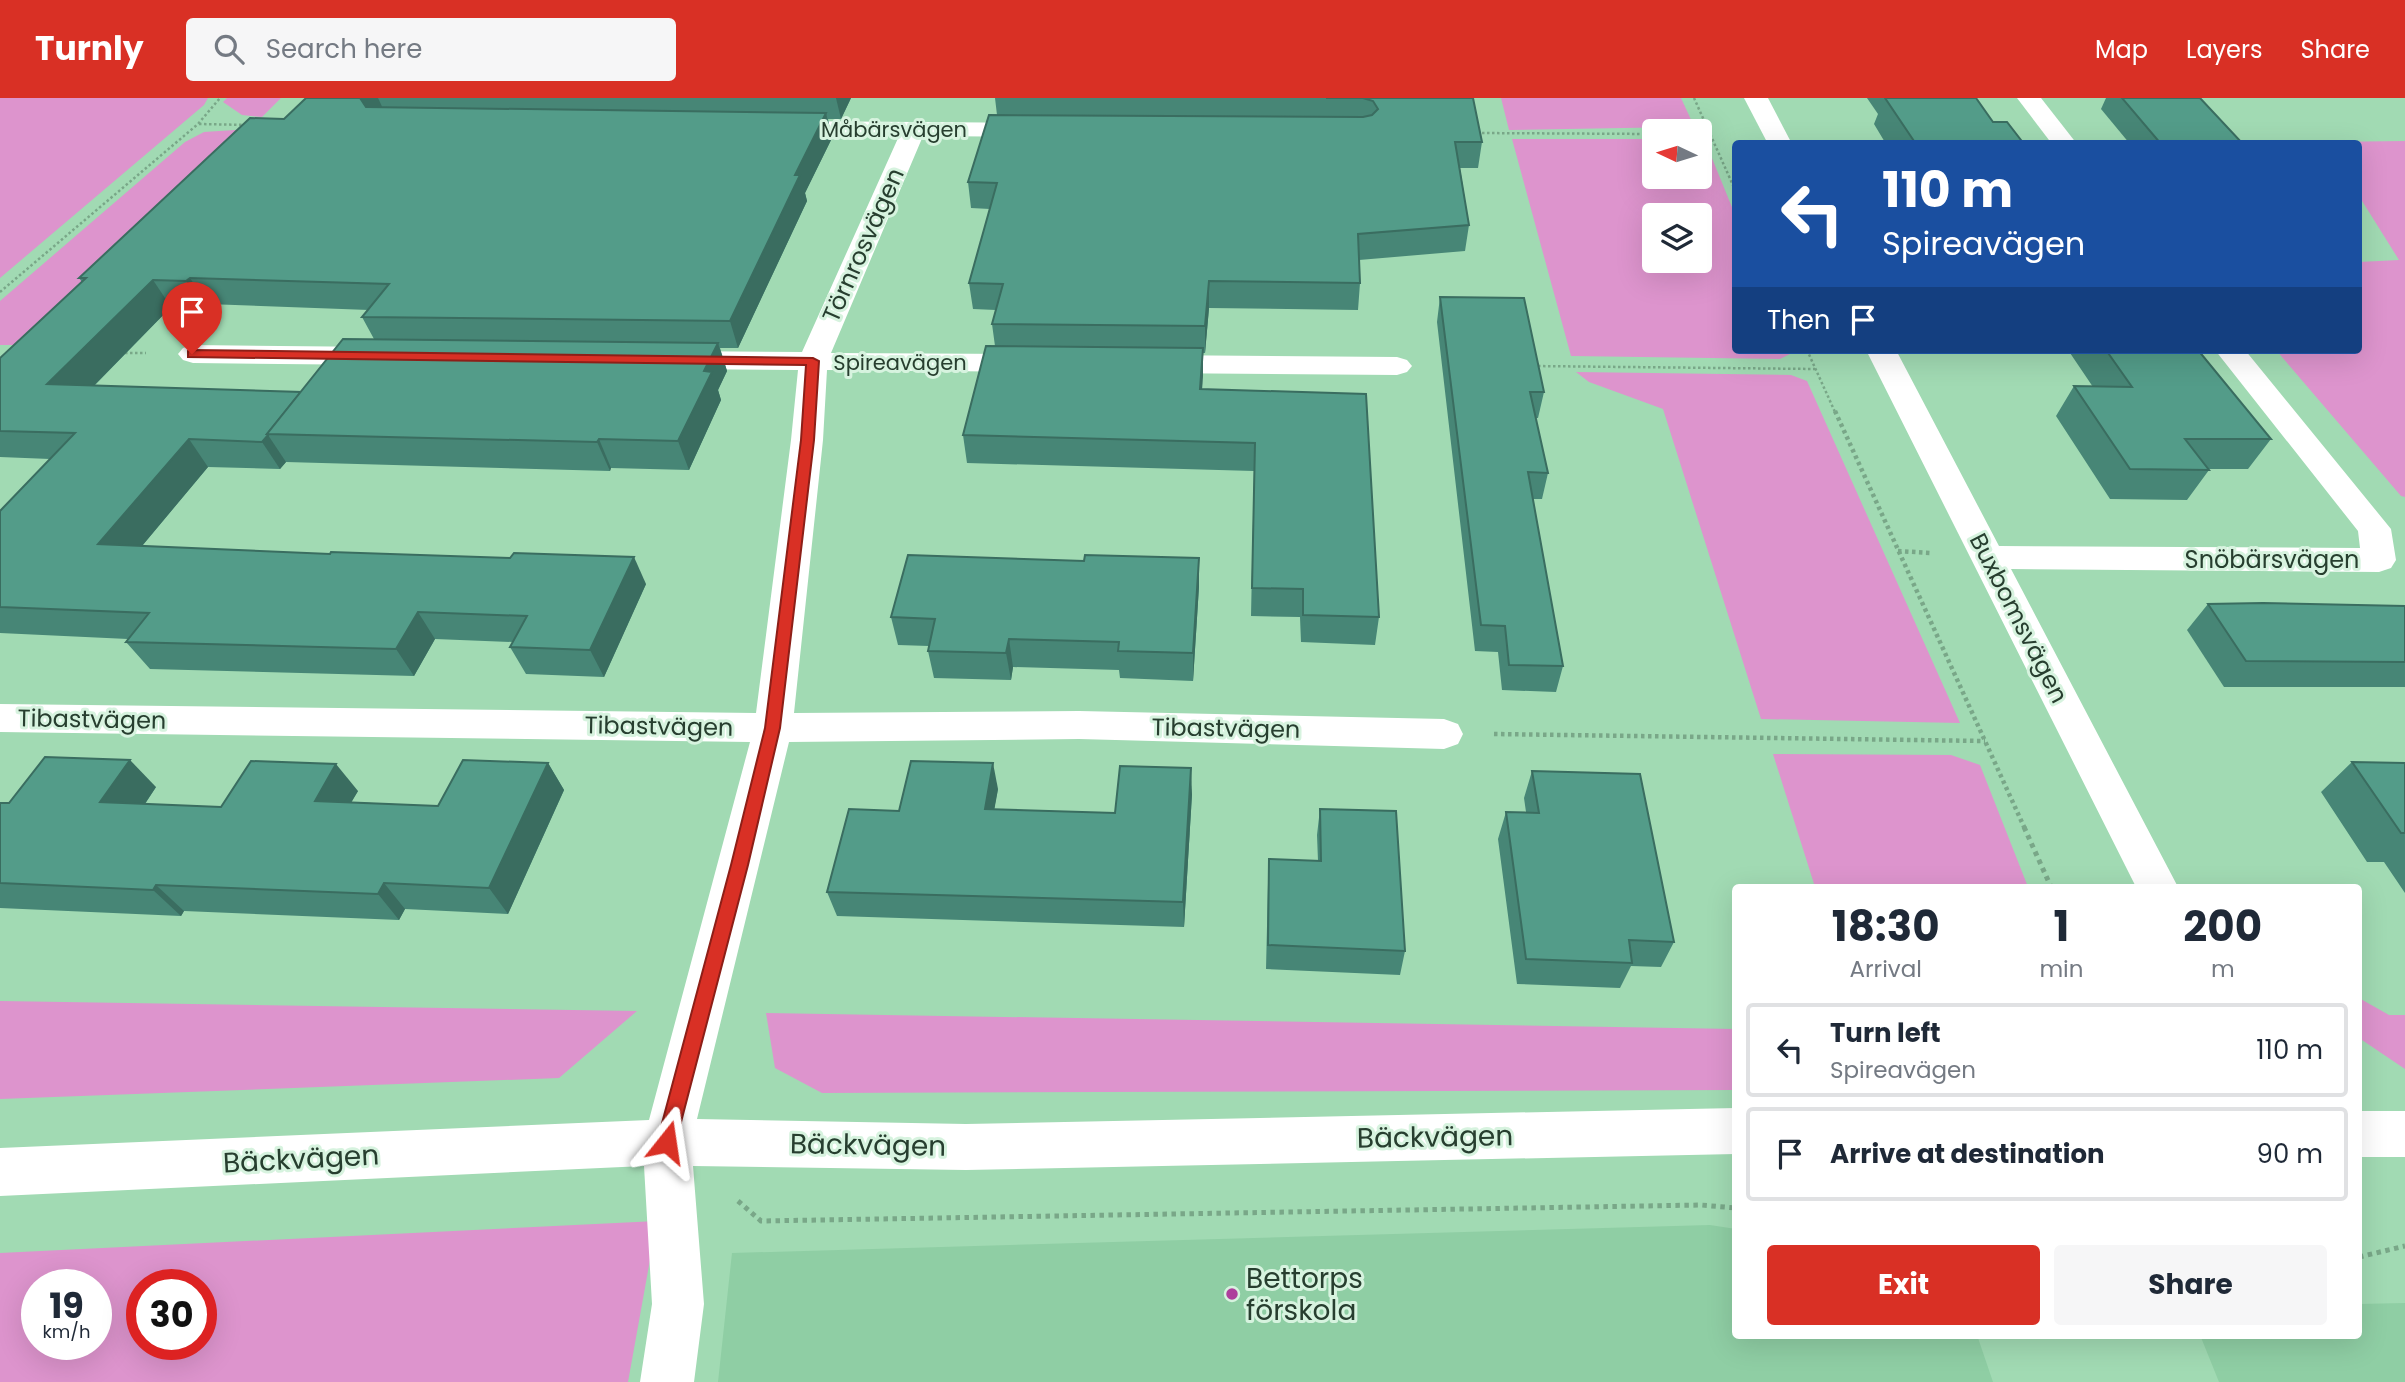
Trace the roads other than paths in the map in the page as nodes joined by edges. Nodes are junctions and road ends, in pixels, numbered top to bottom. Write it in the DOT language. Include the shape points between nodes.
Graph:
graph roads {
  1 [pos="1756,98"];
  2 [pos="2029,98"];
  3 [pos="761,128"];
  4 [pos="914,130"];
  5 [pos="1053,131"];
  6 [pos="1778,140"];
  7 [pos="2062,140"];
  8 [pos="192,354"];
  9 [pos="1883,354"];
  10 [pos="2233,354"];
  11 [pos="413,357"];
  12 [pos="647,359"];
  13 [pos="813,361"];
  14 [pos="1063,363"];
  15 [pos="1119,364"];
  16 [pos="1397,366"];
  17 [pos="1988,556"];
  18 [pos="0,718"];
  19 [pos="772,728"];
  20 [pos="1444,734"];
  21 [pos="2155,884"];
  22 [pos="1732,1131"];
  23 [pos="2362,1134"];
  24 [pos="2405,1134"];
  25 [pos="667,1142"];
  26 [pos="0,1172"];
  27 [pos="667,1382"];
  1 -- 6 [label="street"];
  2 -- 7 [label="street"];
  3 -- 4 [label="street, Måbärsvägen"];
  4 -- 5 [label="street, Måbärsvägen"];
  4 -- 13 [label="street, Törnrosvägen"];
  8 -- 11 [label="street"];
  9 -- 17 [label="street, Buxbomsvägen"];
  10 -- 17 [label="street, Snöbärsvägen" via="2374,530 2379,560"];
  12 -- 13 [label="street, Spireavägen"];
  13 -- 14 [label="street, Spireavägen"];
  13 -- 19 [label="street, Törnrosvägen"];
  15 -- 16 [label="street"];
  17 -- 21 [label="street, Buxbomsvägen"];
  18 -- 19 [label="street, Tibastvägen"];
  19 -- 20 [label="street, Tibastvägen" via="1079,725"];
  19 -- 25 [label="street, Törnrosvägen"];
  22 -- 25 [label="street, Bäckvägen" via="966,1147"];
  23 -- 24 [label="street"];
  25 -- 26 [label="street, Bäckvägen"];
  25 -- 27 [label="street, Törnrosvägen" via="678,1304"];
}
